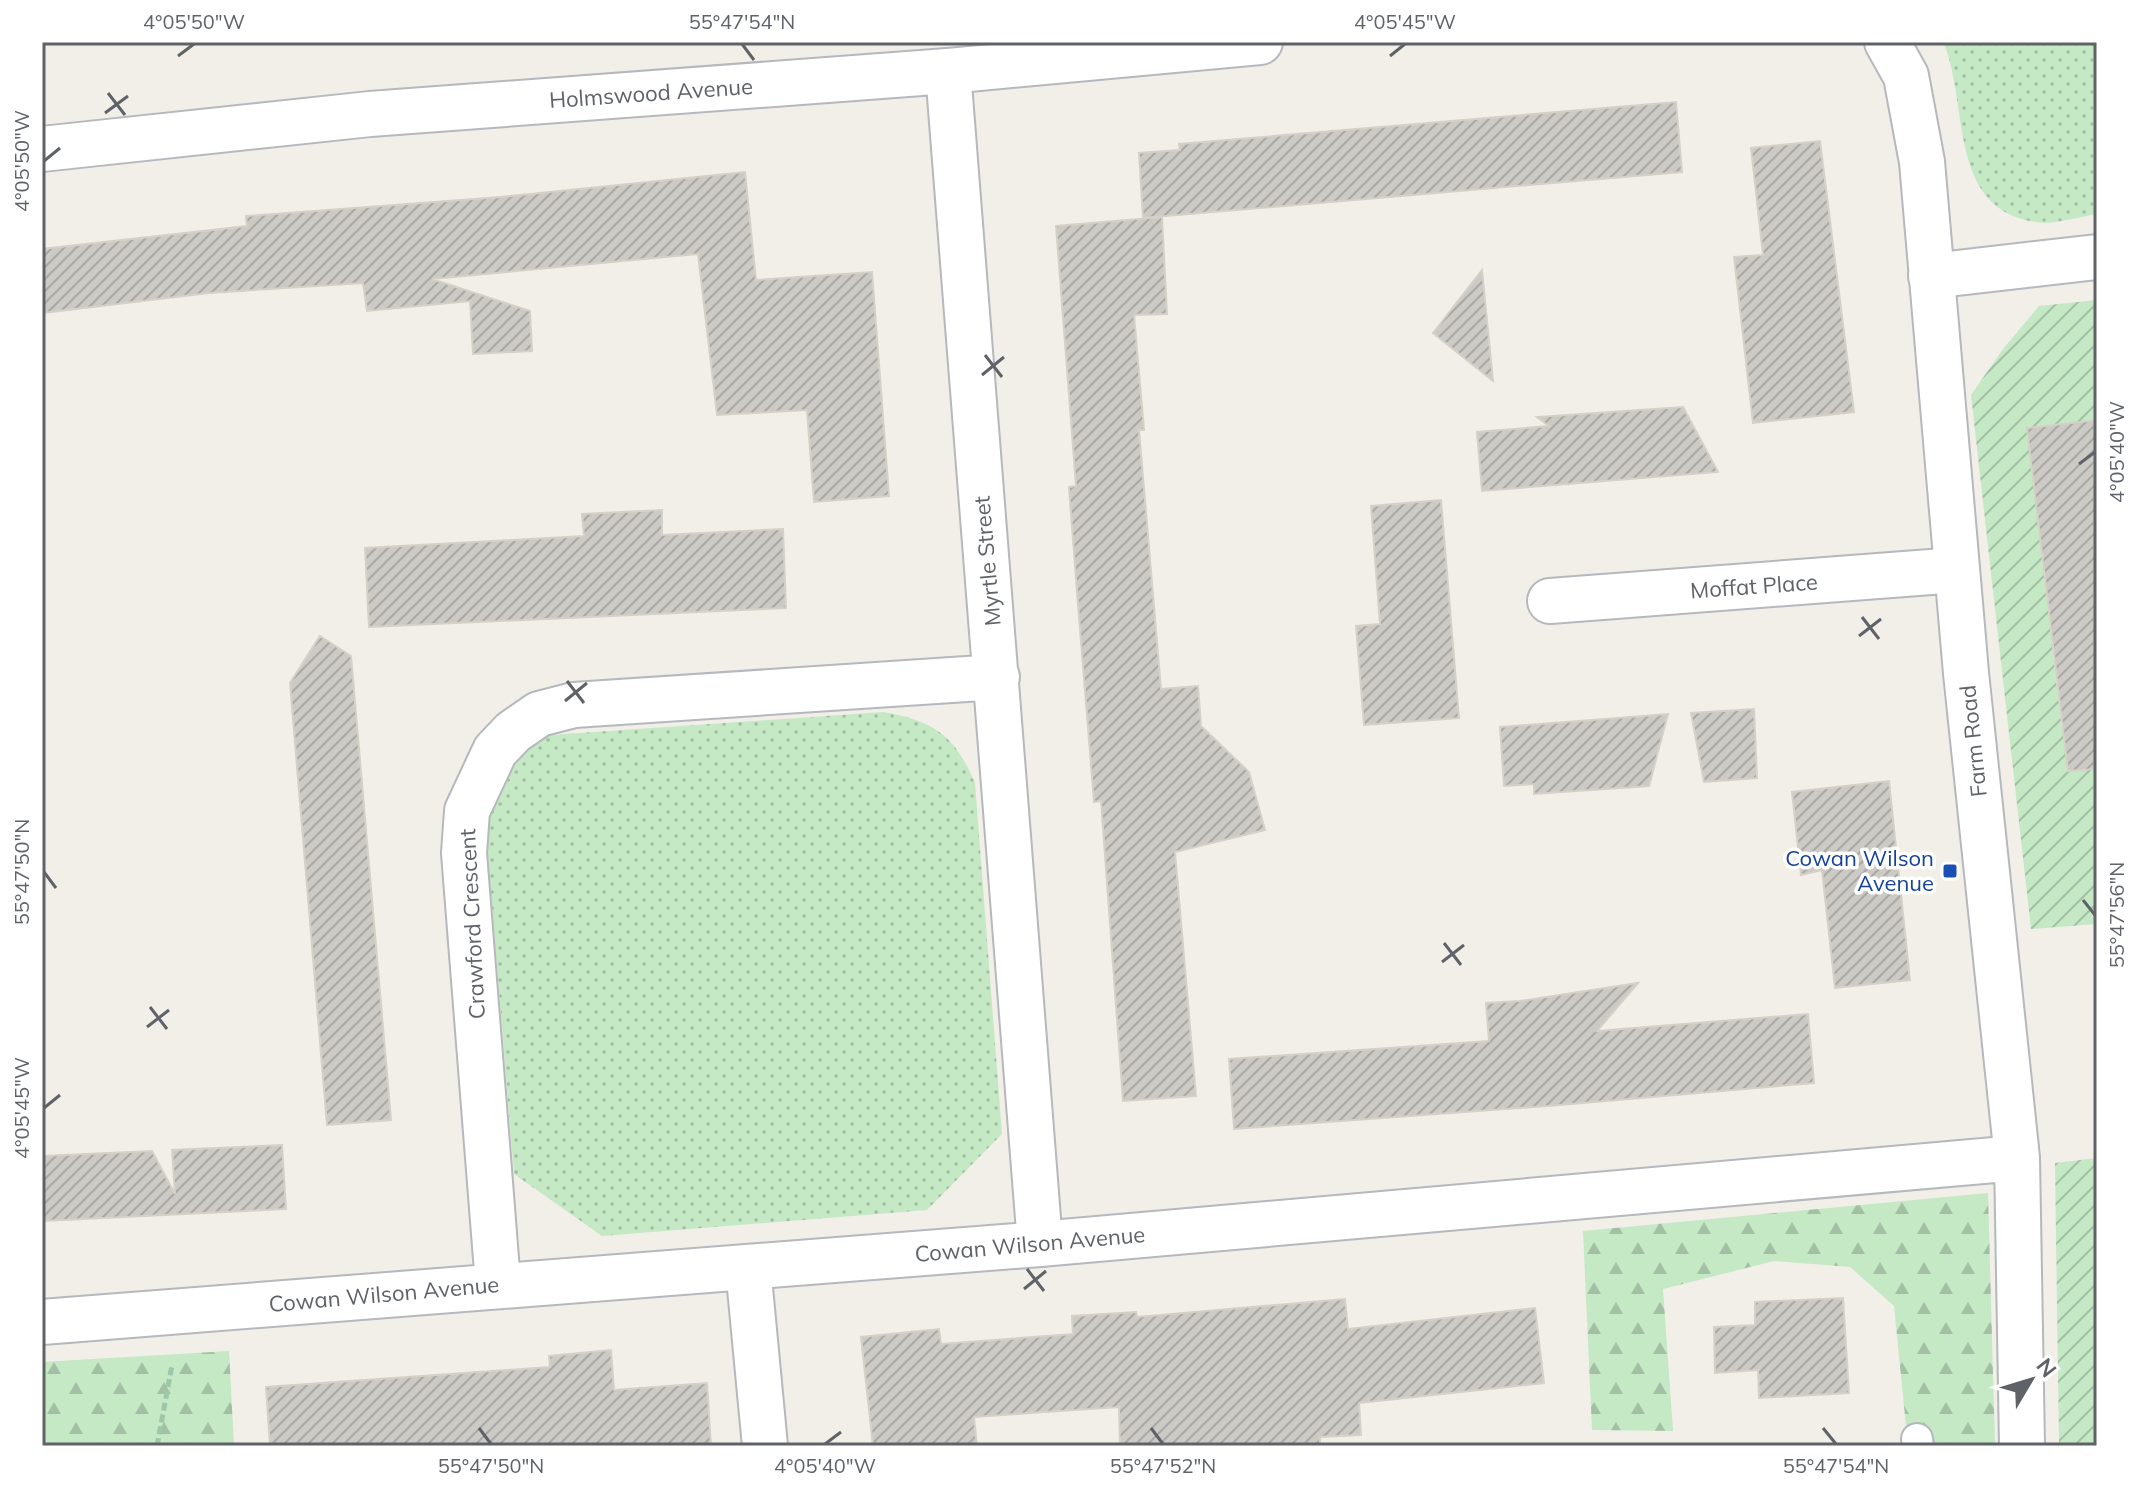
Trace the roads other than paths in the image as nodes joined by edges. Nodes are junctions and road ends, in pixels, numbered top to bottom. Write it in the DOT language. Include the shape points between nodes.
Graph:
graph roads {
  1 [pos="1260,42"];
  2 [pos="1887,42"];
  3 [pos="948,71"];
  4 [pos="42,149"];
  5 [pos="2097,257"];
  6 [pos="1931,276"];
  7 [pos="1957,570"];
  8 [pos="1550,601"];
  9 [pos="997,677"];
  10 [pos="2017,1158"];
  11 [pos="1040,1244"];
  12 [pos="748,1267"];
  13 [pos="498,1284"];
  14 [pos="42,1322"];
  15 [pos="765,1446"];
  16 [pos="2022,1446"];
  1 -- 3 [label="street, Holmswood Avenue"];
  2 -- 6 [label="street, Farm Road" via="1906,76 1918,137"];
  3 -- 4 [label="street, Holmswood Avenue" via="370,114"];
  3 -- 9 [label="street, Myrtle Street"];
  5 -- 6 [label="street"];
  6 -- 7 [label="street, Farm Road"];
  7 -- 8 [label="street, Moffat Place"];
  7 -- 10 [label="street, Farm Road"];
  9 -- 11 [label="street, Myrtle Street"];
  9 -- 13 [label="street, Crawford Crescent" via="574,705 539,714 495,751 467,811 464,853"];
  10 -- 11 [label="street, Cowan Wilson Avenue"];
  10 -- 16 [label="street, Farm Road"];
  11 -- 12 [label="street, Cowan Wilson Avenue"];
  12 -- 13 [label="street, Cowan Wilson Avenue"];
  12 -- 15 [label="street"];
  13 -- 14 [label="street, Cowan Wilson Avenue"];
}
